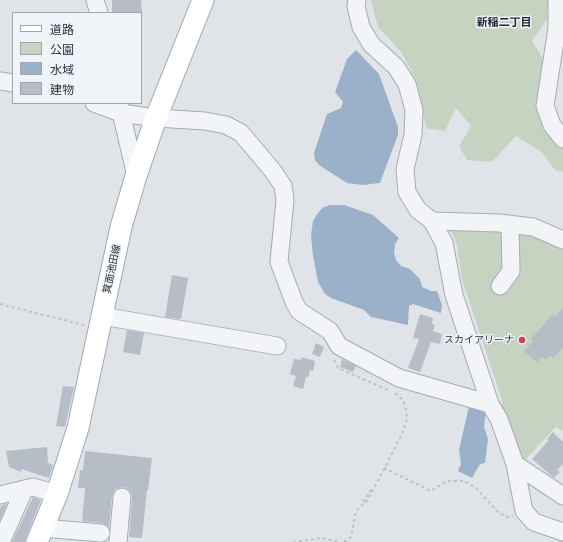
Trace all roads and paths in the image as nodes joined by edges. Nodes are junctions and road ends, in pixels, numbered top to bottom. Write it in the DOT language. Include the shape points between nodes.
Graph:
graph roads {
  1 [pos="95,0"];
  2 [pos="203,0"];
  3 [pos="357,0"];
  4 [pos="557,0"];
  5 [pos="99,12"];
  6 [pos="0,81"];
  7 [pos="12,83"];
  8 [pos="99,104"];
  9 [pos="120,108"];
  10 [pos="156,118"];
  11 [pos="563,140"];
  12 [pos="136,176"];
  13 [pos="432,221"];
  14 [pos="510,224"];
  15 [pos="563,240"];
  16 [pos="496,291"];
  17 [pos="0,304"];
  18 [pos="100,322"];
  19 [pos="277,346"];
  20 [pos="339,346"];
  21 [pos="490,404"];
  22 [pos="515,464"];
  23 [pos="24,490"];
  24 [pos="56,494"];
  25 [pos="0,496"];
  26 [pos="563,496"];
  27 [pos="122,497"];
  28 [pos="355,515"];
  29 [pos="526,519"];
  30 [pos="563,532"];
  31 [pos="101,533"];
  32 [pos="40,535"];
  33 [pos="1,542"];
  34 [pos="118,542"];
  35 [pos="293,542"];
  36 [pos="340,542"];
  37 [pos="344,542"];
  1 -- 5 [label="street"];
  2 -- 10 [label="main road, 箕面池田線"];
  3 -- 13 [label="street" via="360,27 371,44 396,67 407,84 414,110 413,135 405,169 407,192 418,210"];
  4 -- 11 [label="street" via="557,28 545,106 552,125"];
  6 -- 7 [label="street"];
  8 -- 9 [label="street"];
  9 -- 10 [label="street"];
  9 -- 12 [label="street"];
  10 -- 12 [label="main road, 箕面池田線"];
  10 -- 20 [label="street" via="226,125 241,133 273,171 283,186 285,200 279,262 294,302 299,311 330,331"];
  12 -- 18 [label="main road, 箕面池田線" via="121,227"];
  13 -- 14 [label="street"];
  13 -- 21 [label="street" via="444,243 454,295"];
  14 -- 15 [label="street" via="533,227"];
  14 -- 16 [label="street" via="511,271"];
  17 -- 18 [label="path"];
  18 -- 19 [label="street"];
  18 -- 24 [label="main road, 箕面池田線" via="78,428"];
  20 -- 21 [label="street" via="399,378"];
  20 -- 28 [label="path" via="333,358 338,368 394,392 403,400 407,419 379,479"];
  21 -- 22 [label="street" via="499,419"];
  22 -- 26 [label="street"];
  22 -- 29 [label="street"];
  23 -- 24 [label="street" via="33,487"];
  23 -- 25 [label="street"];
  23 -- 33 [label="street"];
  24 -- 32 [label="main road, 箕面池田線"];
  27 -- 34 [label="street"];
  28 -- 29 [label="path" via="385,468 431,491 448,481 464,481 476,488 501,514"];
  28 -- 37 [label="path" via="351,537"];
  29 -- 30 [label="street"];
  31 -- 32 [label="street"];
  35 -- 36 [label="path" via="322,538"];
}
